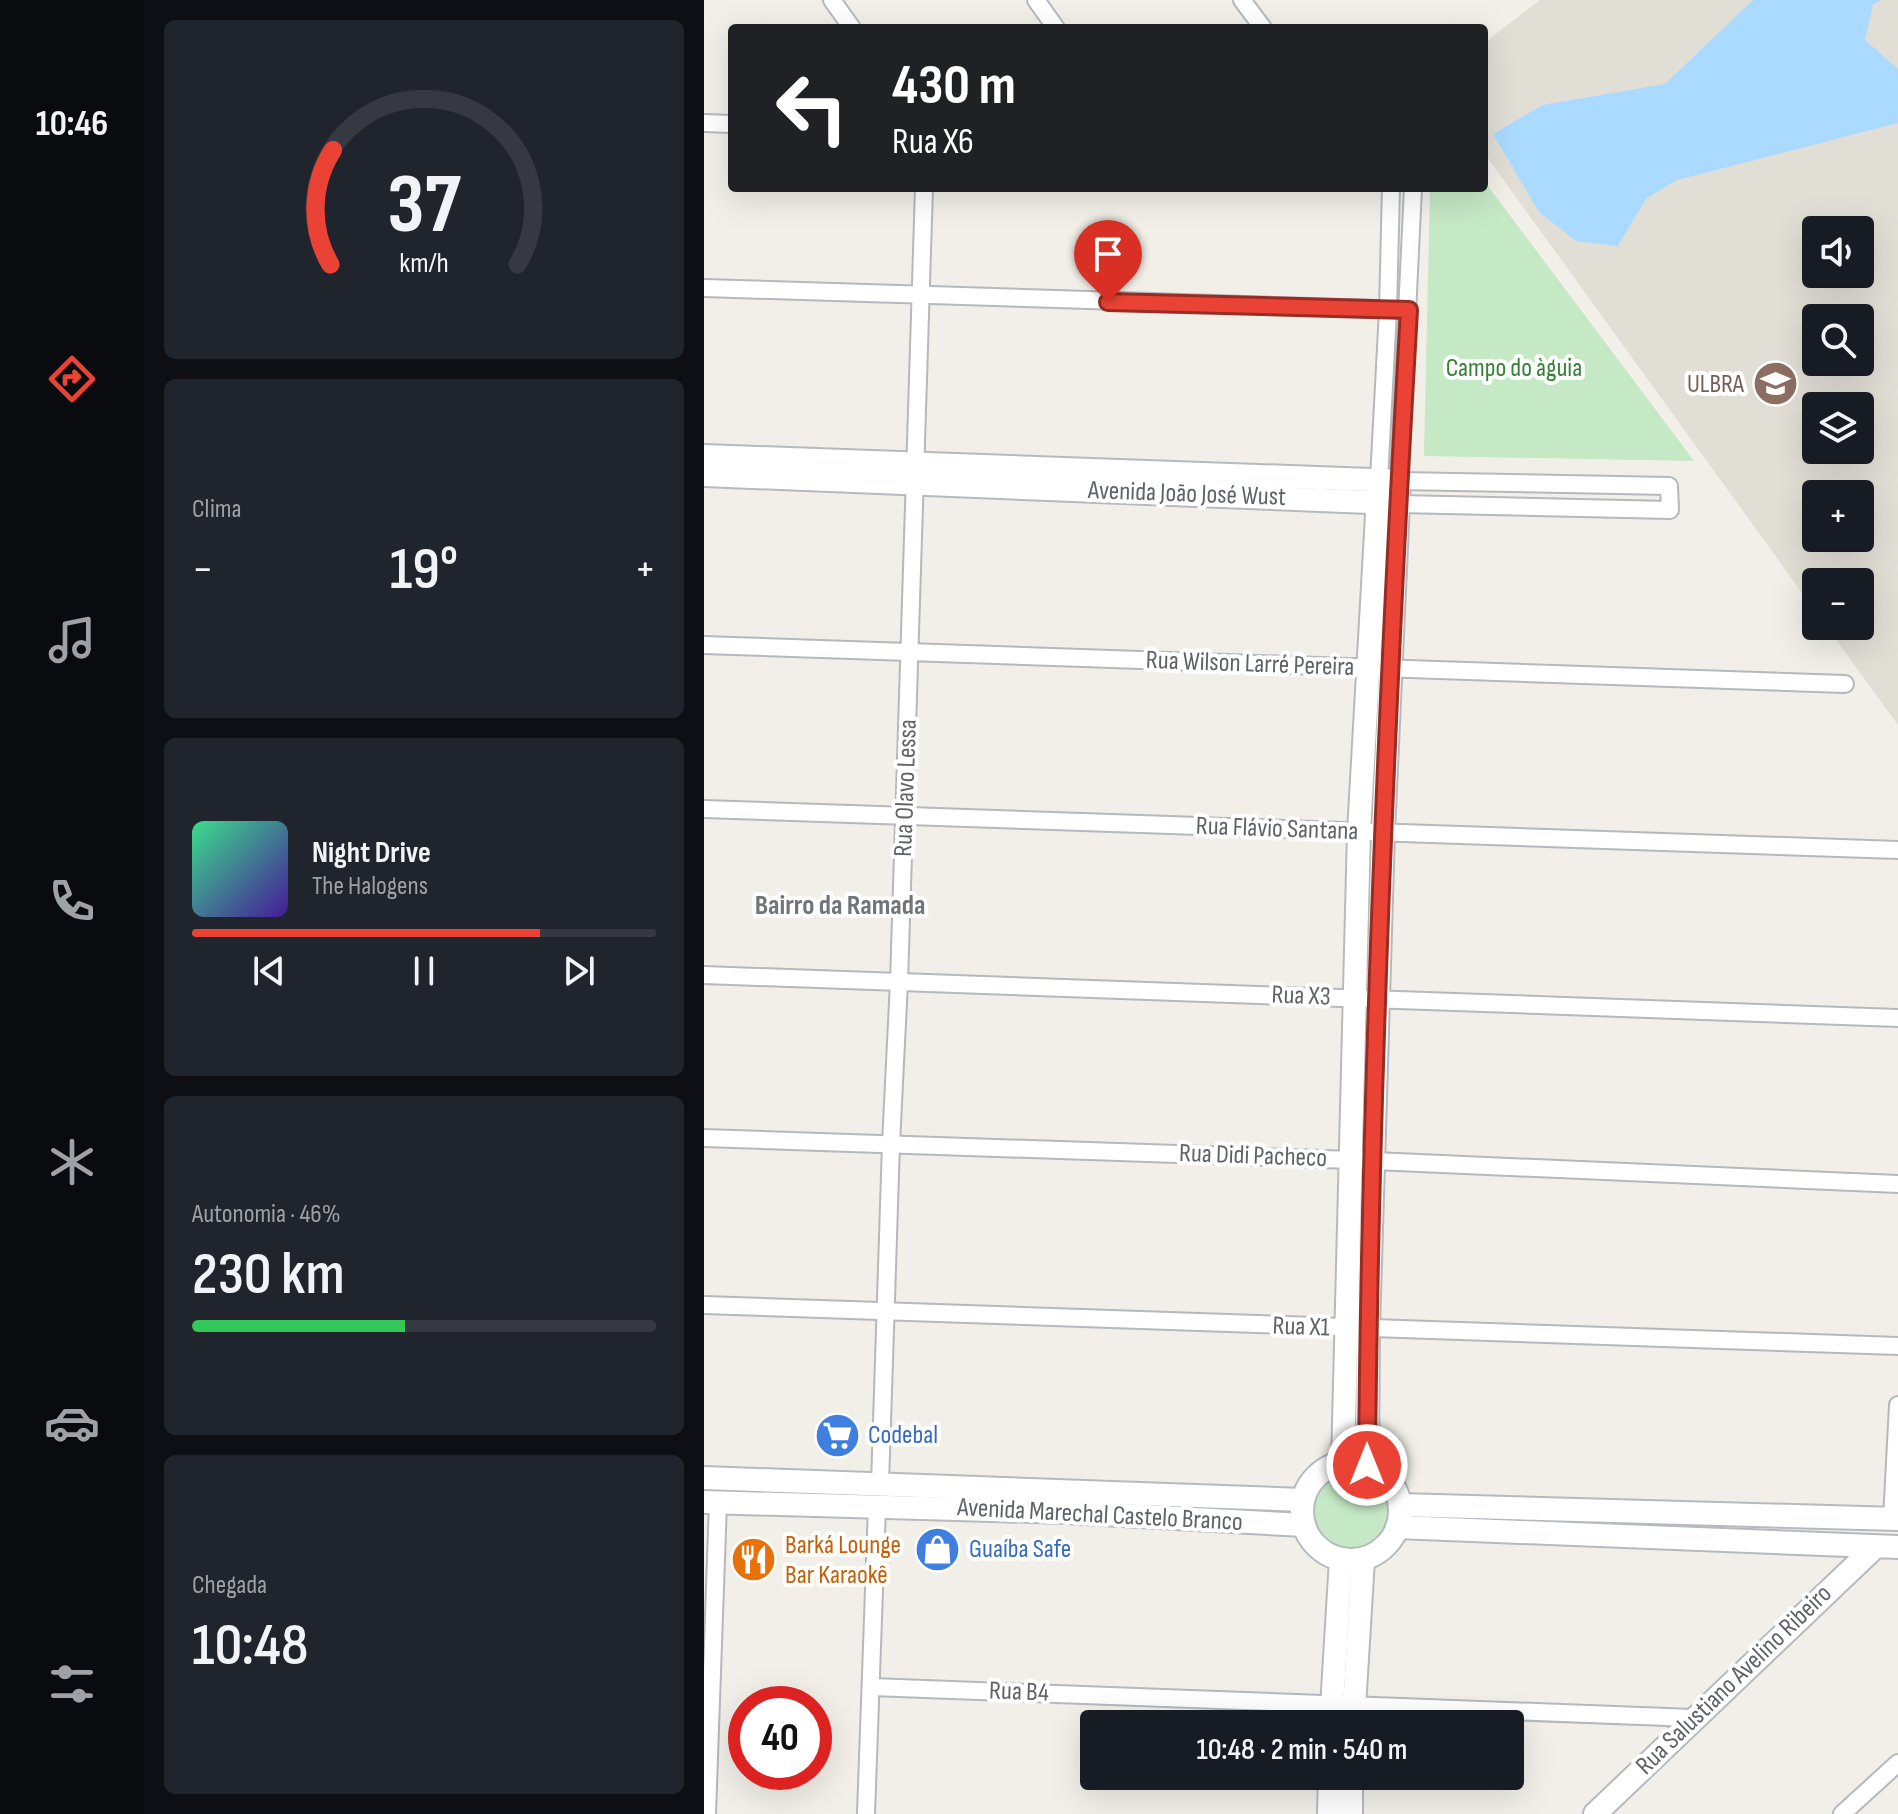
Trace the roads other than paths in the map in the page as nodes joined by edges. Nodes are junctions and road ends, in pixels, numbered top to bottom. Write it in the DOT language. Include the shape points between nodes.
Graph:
graph roads {
  1 [pos="832,0"];
  2 [pos="1036,0"];
  3 [pos="1242,0"];
  4 [pos="849,24"];
  5 [pos="1053,24"];
  6 [pos="1260,24"];
  7 [pos="707,119"];
  8 [pos="728,123"];
  9 [pos="924,192"];
  10 [pos="1391,192"];
  11 [pos="1413,192"];
  12 [pos="704,288"];
  13 [pos="921,296"];
  14 [pos="1388,310"];
  15 [pos="1409,310"];
  16 [pos="704,456"];
  17 [pos="915,473"];
  18 [pos="704,475"];
  19 [pos="1389,492"];
  20 [pos="704,645"];
  21 [pos="910,652"];
  22 [pos="1381,669"];
  23 [pos="1845,684"];
  24 [pos="704,809"];
  25 [pos="905,816"];
  26 [pos="1359,832"];
  27 [pos="1383,833"];
  28 [pos="1898,850"];
  29 [pos="704,975"];
  30 [pos="899,982"];
  31 [pos="1367,999"];
  32 [pos="1898,1018"];
  33 [pos="704,1138"];
  34 [pos="891,1144"];
  35 [pos="1362,1161"];
  36 [pos="1898,1184"];
  37 [pos="704,1305"];
  38 [pos="885,1312"];
  39 [pos="1345,1328"];
  40 [pos="1368,1329"];
  41 [pos="1898,1346"];
  42 [pos="1898,1405"];
  43 [pos="1343,1463"];
  44 [pos="1367,1465"];
  45 [pos="704,1478"];
  46 [pos="879,1495"];
  47 [pos="1303,1500"];
  48 [pos="711,1502"];
  49 [pos="1398,1516"];
  50 [pos="1895,1519"];
  51 [pos="1304,1525"];
  52 [pos="1875,1547"];
  53 [pos="1898,1547"];
  54 [pos="1352,1559"];
  55 [pos="872,1687"];
  56 [pos="1272,1710"];
  57 [pos="1342,1710"];
  58 [pos="1524,1716"];
  59 [pos="1693,1718"];
  60 [pos="1898,1763"];
  61 [pos="1330,1790"];
  62 [pos="1351,1790"];
  63 [pos="707,1814"];
  64 [pos="866,1814"];
  65 [pos="1329,1814"];
  66 [pos="1351,1814"];
  67 [pos="1595,1814"];
  68 [pos="1842,1814"];
  1 -- 4 [label="street"];
  2 -- 5 [label="street"];
  3 -- 6 [label="street"];
  7 -- 8 [label="street"];
  9 -- 13 [label="street, Rua Olavo Lessa"];
  10 -- 14 [label="street"];
  11 -- 15 [label="street"];
  12 -- 13 [label="street"];
  13 -- 14 [label="street"];
  13 -- 17 [label="street, Rua Olavo Lessa"];
  14 -- 15 [label="street"];
  14 -- 19 [label="street"];
  15 -- 19 [label="street"];
  16 -- 17 [label="street, Avenida João José Wust"];
  17 -- 18 [label="street, Avenida João José Wust"];
  17 -- 19 [label="street, Avenida João José Wust"];
  17 -- 21 [label="street, Rua Olavo Lessa"];
  19 -- 19 [label="street, Avenida João José Wust" via="1669,486 1670,510"];
  19 -- 22 [label="street"];
  20 -- 21 [label="street, Rua Wilson Larré Pereira"];
  21 -- 22 [label="street, Rua Wilson Larré Pereira"];
  21 -- 25 [label="street, Rua Olavo Lessa"];
  22 -- 23 [label="street, Rua Wilson Larré Pereira"];
  22 -- 26 [label="street"];
  22 -- 27 [label="street"];
  24 -- 25 [label="street, Rua Flávio Santana"];
  25 -- 26 [label="street, Rua Flávio Santana"];
  25 -- 30 [label="street, Rua Olavo Lessa"];
  26 -- 27 [label="street, Rua Flávio Santana"];
  26 -- 31 [label="street"];
  27 -- 28 [label="street, Rua Flávio Santana"];
  27 -- 31 [label="street"];
  29 -- 30 [label="street, Rua X3"];
  30 -- 31 [label="street, Rua X3"];
  30 -- 34 [label="street, Rua Olavo Lessa"];
  31 -- 32 [label="street, Rua X3"];
  31 -- 35 [label="street"];
  33 -- 34 [label="street, Rua Didi Pacheco"];
  34 -- 35 [label="street, Rua Didi Pacheco"];
  34 -- 38 [label="street, Rua Olavo Lessa"];
  35 -- 36 [label="street, Rua Didi Pacheco"];
  35 -- 39 [label="street"];
  35 -- 40 [label="street"];
  37 -- 38 [label="street, Rua X1"];
  38 -- 39 [label="street, Rua X1"];
  38 -- 46 [label="street, Rua Olavo Lessa"];
  39 -- 40 [label="street, Rua X1"];
  39 -- 43 [label="street"];
  40 -- 41 [label="street, Rua X1"];
  40 -- 44 [label="street"];
  42 -- 50 [label="street"];
  43 -- 44 [label="street"];
  43 -- 47 [label="street" via="1318,1476"];
  44 -- 49 [label="street" via="1389,1480"];
  45 -- 46 [label="street, Avenida Marechal Castelo Branco"];
  46 -- 47 [label="street, Avenida Marechal Castelo Branco"];
  46 -- 48 [label="street, Avenida Marechal Castelo Branco"];
  46 -- 51 [label="street, Avenida Marechal Castelo Branco"];
  46 -- 55 [label="street, Rua Olavo Lessa"];
  47 -- 51 [label="street"];
  48 -- 63 [label="street"];
  49 -- 50 [label="street"];
  49 -- 52 [label="street"];
  49 -- 54 [label="street" via="1389,1541 1378,1552"];
  51 -- 54 [label="street" via="1317,1548"];
  52 -- 53 [label="street"];
  52 -- 59 [label="street, Rua Salustiano Avelino Ribeiro"];
  54 -- 57 [label="street"];
  55 -- 56 [label="street, Rua B4"];
  55 -- 64 [label="street, Rua Olavo Lessa"];
  58 -- 59 [label="street, Rua B4"];
  59 -- 67 [label="street, Rua Salustiano Avelino Ribeiro"];
  60 -- 68 [label="street"];
  61 -- 65 [label="street"];
  62 -- 66 [label="street"];
}
